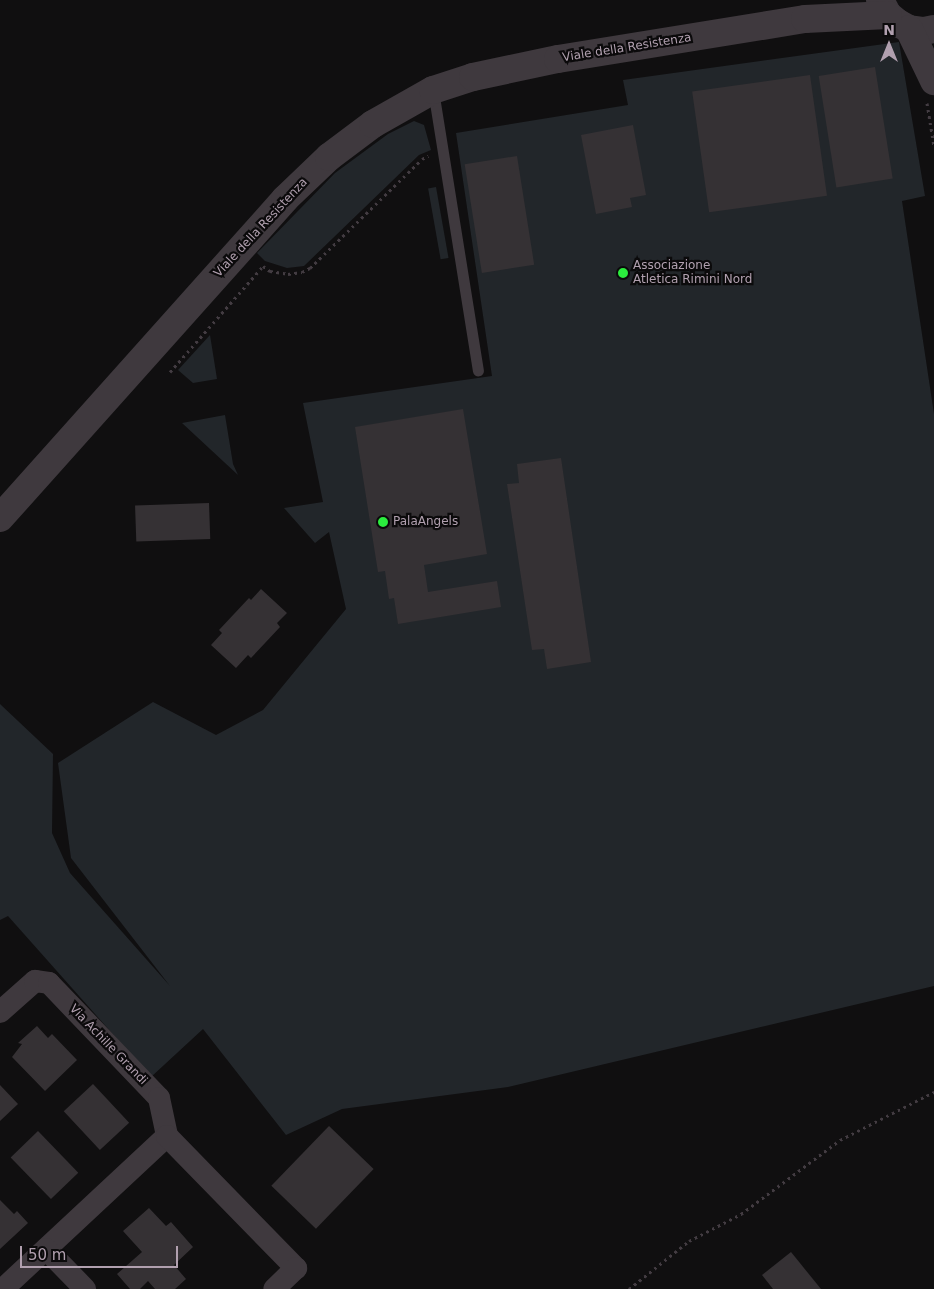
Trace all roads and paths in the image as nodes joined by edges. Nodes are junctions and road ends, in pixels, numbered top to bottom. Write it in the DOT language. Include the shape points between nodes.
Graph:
graph roads {
  1 [pos="841,0"];
  2 [pos="903,18"];
  3 [pos="805,19"];
  4 [pos="433,90"];
  5 [pos="930,90"];
  6 [pos="934,146"];
  7 [pos="432,155"];
  8 [pos="478,370"];
  9 [pos="170,372"];
  10 [pos="0,518"];
  11 [pos="0,1012"];
  12 [pos="934,1092"];
  13 [pos="167,1130"];
  14 [pos="46,1249"];
  15 [pos="3,1289"];
  16 [pos="85,1289"];
  17 [pos="274,1289"];
  18 [pos="629,1289"];
  1 -- 3 [label="street, Viale della Resistenza"];
  2 -- 3 [label="street, Viale della Resistenza"];
  2 -- 5 [label="street"];
  3 -- 4 [label="street, Viale della Resistenza" via="550,61 473,77"];
  4 -- 8 [label="lane"];
  4 -- 10 [label="street, Viale della Resistenza" via="373,124 329,157 286,199"];
  5 -- 6 [label="path"];
  7 -- 9 [label="path" via="422,160 310,268 288,274 270,271 263,266"];
  11 -- 13 [label="street, Via Achille Grandi" via="35,981 49,983 159,1098"];
  12 -- 18 [label="path" via="840,1140 741,1214 689,1240"];
  13 -- 14 [label="street"];
  13 -- 17 [label="street" via="296,1268"];
  14 -- 15 [label="street"];
  14 -- 16 [label="street"];
}
